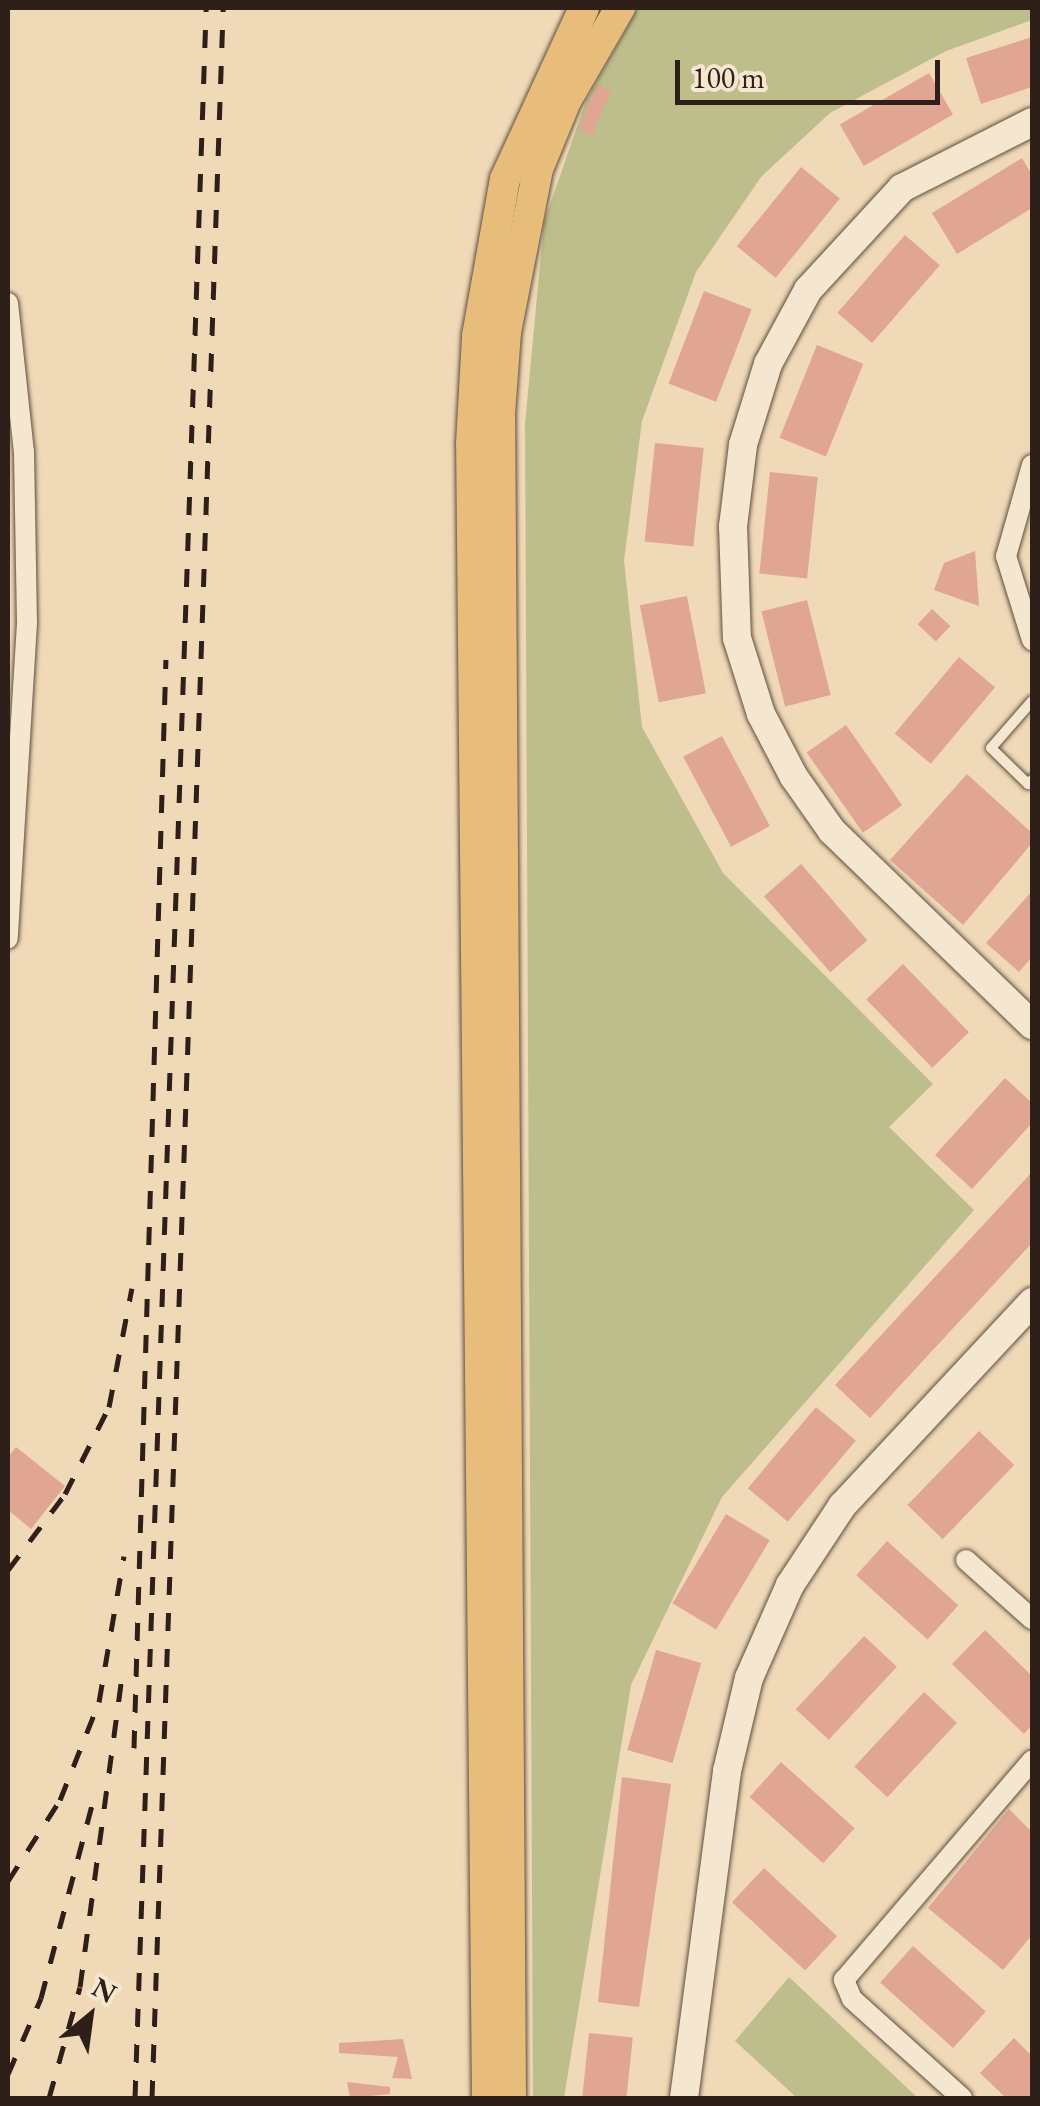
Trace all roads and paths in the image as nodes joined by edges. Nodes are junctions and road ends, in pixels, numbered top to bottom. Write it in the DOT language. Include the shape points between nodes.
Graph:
graph roads {
  1 [pos="584,8"];
  2 [pos="620,8"];
  3 [pos="1032,122"];
  4 [pos="8,302"];
  5 [pos="1032,465"];
  6 [pos="1032,640"];
  7 [pos="1032,701"];
  8 [pos="1032,780"];
  9 [pos="8,938"];
  10 [pos="1032,1026"];
  11 [pos="1032,1302"];
  12 [pos="966,1560"];
  13 [pos="1032,1620"];
  14 [pos="1032,1761"];
  15 [pos="487,2098"];
  16 [pos="511,2098"];
  17 [pos="684,2098"];
  18 [pos="962,2098"];
  1 -- 15 [label="main road" via="505,180 477,336 471,444"];
  2 -- 16 [label="main road" via="538,169 506,332 500,414"];
  3 -- 10 [label="street" via="902,188 808,290 763,380 743,446 733,526 738,638 761,714 794,777 832,831"];
  4 -- 9 [label="street" via="24,452 26,622"];
  5 -- 6 [label="street" via="1006,556"];
  7 -- 8 [label="lane" via="991,748 1028,784"];
  11 -- 17 [label="street" via="842,1506 790,1585 756,1663 727,1771"];
  12 -- 13 [label="street"];
  14 -- 18 [label="street" via="844,1980 852,1999"];
}
